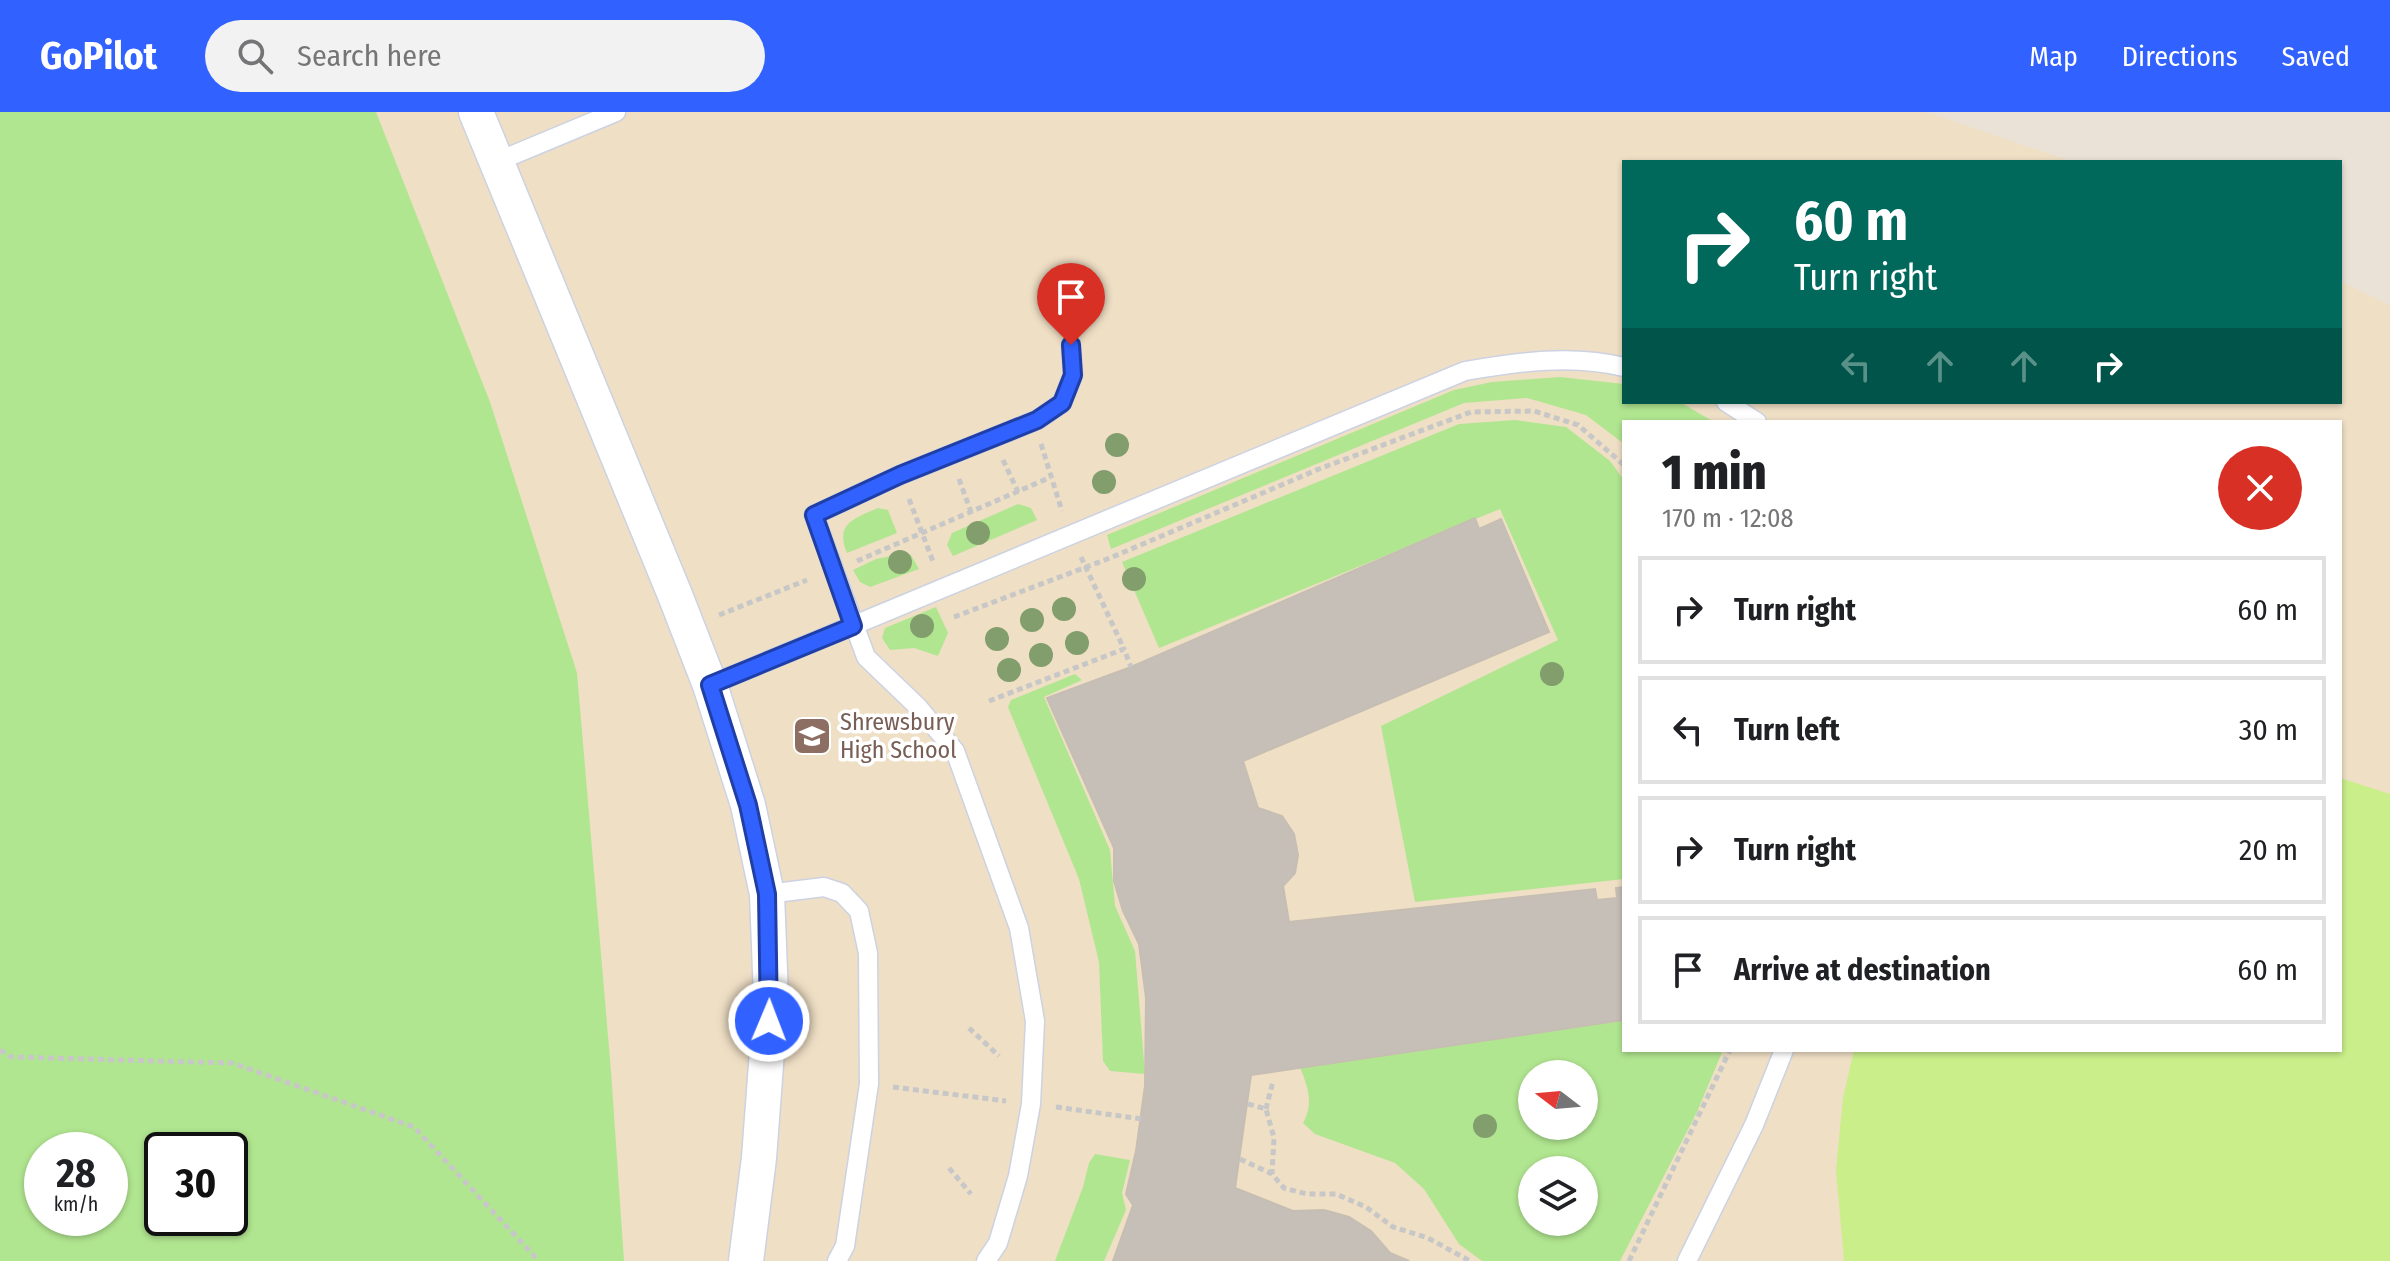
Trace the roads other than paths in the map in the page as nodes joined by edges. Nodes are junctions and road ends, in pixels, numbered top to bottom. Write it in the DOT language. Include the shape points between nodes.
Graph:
graph roads {
  1 [pos="476,112"];
  2 [pos="616,112"];
  3 [pos="496,162"];
  4 [pos="1071,345"];
  5 [pos="1622,367"];
  6 [pos="1729,404"];
  7 [pos="1754,420"];
  8 [pos="853,626"];
  9 [pos="710,685"];
  10 [pos="767,894"];
  11 [pos="1783,1052"];
  12 [pos="746,1261"];
  13 [pos="837,1261"];
  14 [pos="986,1261"];
  15 [pos="1687,1261"];
  1 -- 3 [label="street"];
  2 -- 3 [label="lane"];
  3 -- 9 [label="street"];
  4 -- 8 [label="lane" via="1073,375 1062,403 1034,421 814,515"];
  5 -- 8 [label="lane" via="1573,359 1465,371"];
  6 -- 7 [label="lane"];
  8 -- 9 [label="lane"];
  8 -- 14 [label="lane" via="866,657 955,751 1019,928 1035,1021 1031,1104 1010,1203 998,1243"];
  9 -- 10 [label="street" via="748,805"];
  10 -- 12 [label="street" via="767,1069"];
  10 -- 13 [label="lane" via="824,887 842,893 859,911 868,953 869,1084 845,1246"];
  11 -- 15 [label="lane"];
}
